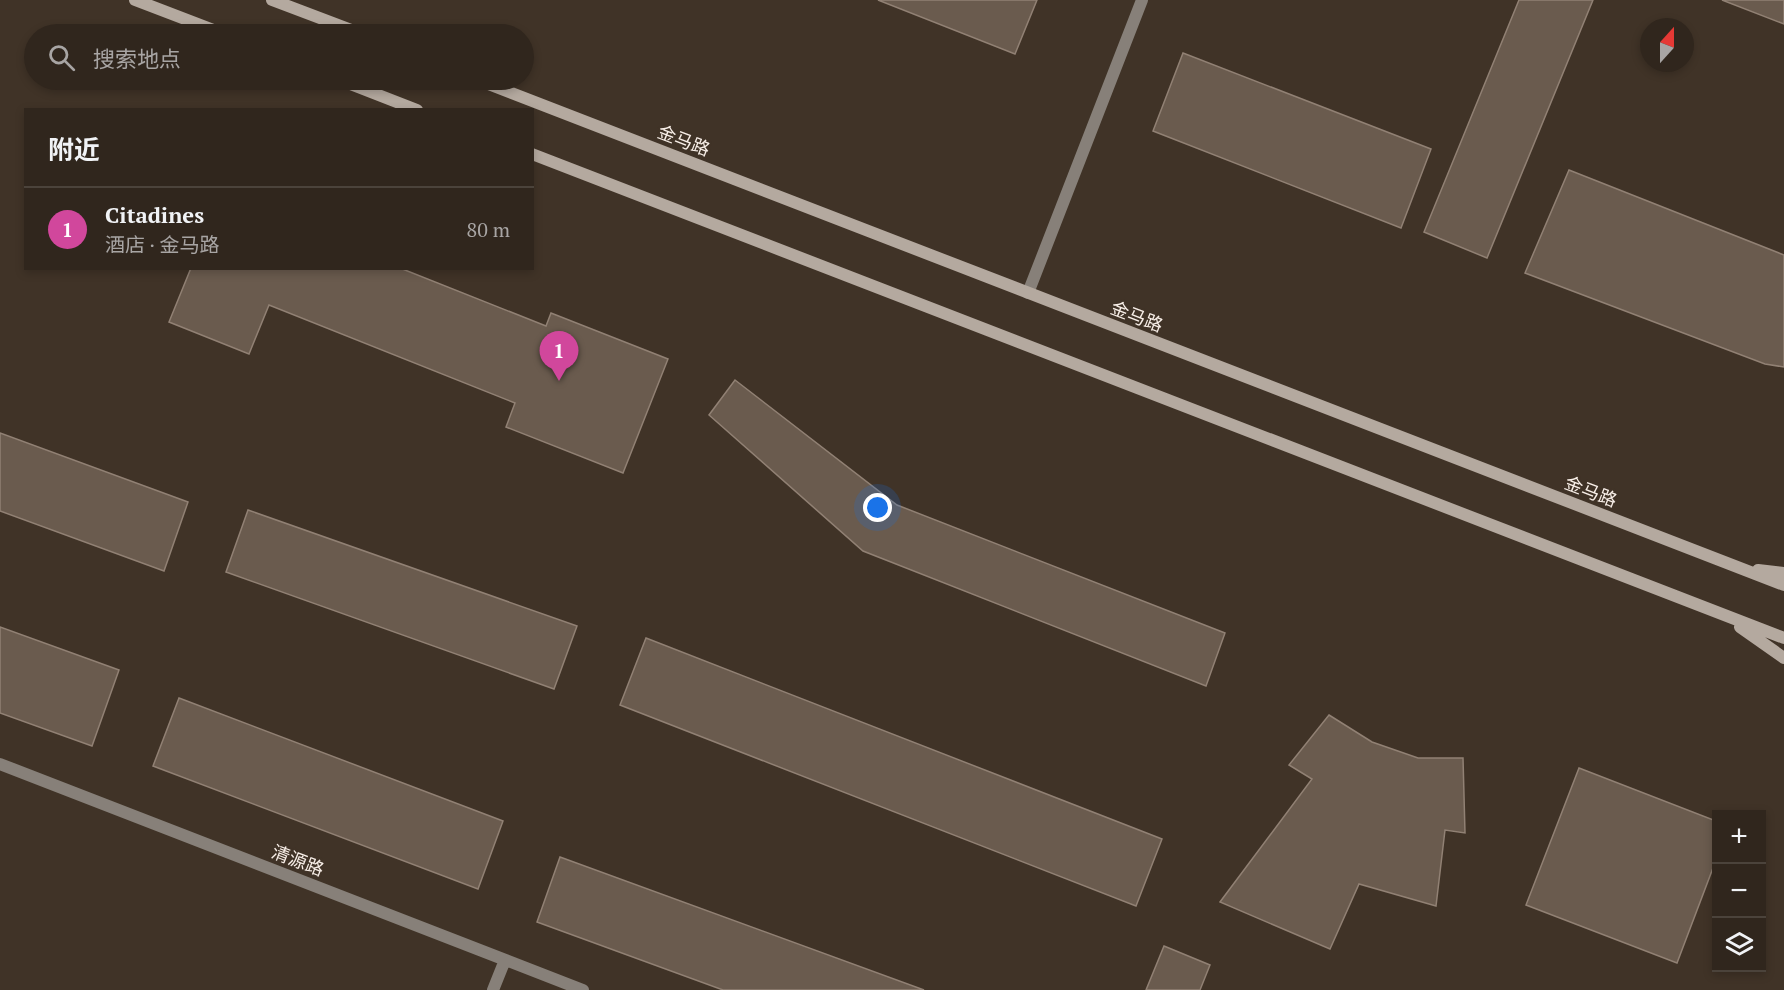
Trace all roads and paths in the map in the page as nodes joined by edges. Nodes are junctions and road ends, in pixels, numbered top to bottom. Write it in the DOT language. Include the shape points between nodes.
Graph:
graph roads {
  1 [pos="135,0"];
  2 [pos="272,0"];
  3 [pos="1142,0"];
  4 [pos="198,24"];
  5 [pos="336,24"];
  6 [pos="366,90"];
  7 [pos="504,90"];
  8 [pos="412,108"];
  9 [pos="534,155"];
  10 [pos="1028,293"];
  11 [pos="1737,567"];
  12 [pos="1784,573"];
  13 [pos="1784,585"];
  14 [pos="1719,613"];
  15 [pos="1784,638"];
  16 [pos="1784,658"];
  17 [pos="0,764"];
  18 [pos="505,960"];
  19 [pos="493,990"];
  20 [pos="583,990"];
  1 -- 4 [label="main road"];
  2 -- 5 [label="main road"];
  3 -- 10 [label="street"];
  6 -- 8 [label="main road"];
  7 -- 10 [label="main road, 金马路"];
  9 -- 14 [label="main road"];
  10 -- 11 [label="main road, 金马路"];
  11 -- 12 [label="main road"];
  11 -- 13 [label="main road, 金马路"];
  14 -- 15 [label="main road"];
  14 -- 16 [label="main road"];
  17 -- 18 [label="street, 清源路"];
  18 -- 19 [label="street"];
  18 -- 20 [label="street, 清源路"];
}
